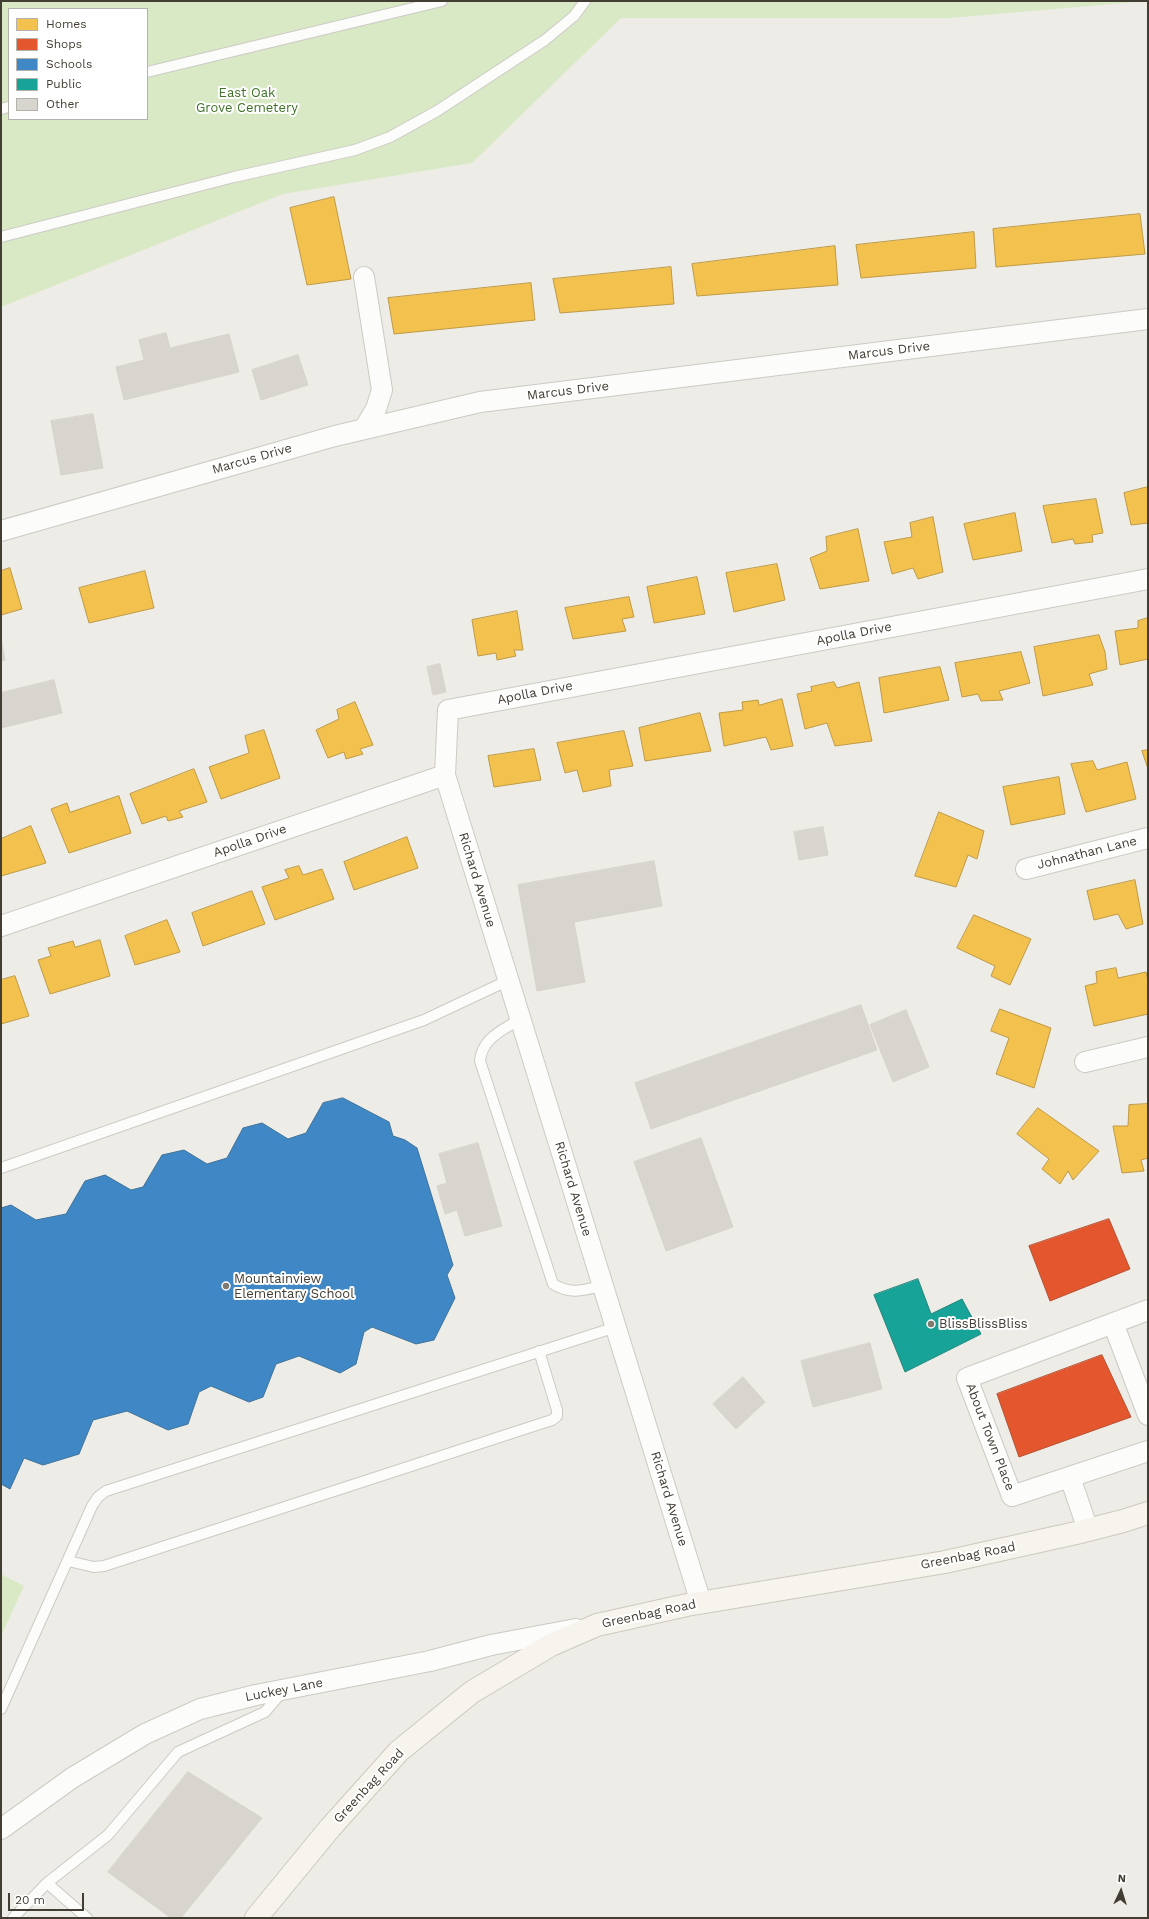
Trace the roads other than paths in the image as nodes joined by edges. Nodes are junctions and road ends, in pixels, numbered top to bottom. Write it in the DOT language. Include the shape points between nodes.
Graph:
graph roads {
  1 [pos="442,1"];
  2 [pos="585,1"];
  3 [pos="148,72"];
  4 [pos="1,237"];
  5 [pos="364,277"];
  6 [pos="1148,319"];
  7 [pos="364,429"];
  8 [pos="1,531"];
  9 [pos="1148,579"];
  10 [pos="445,775"];
  11 [pos="1148,838"];
  12 [pos="1026,868"];
  13 [pos="1,926"];
  14 [pos="509,980"];
  15 [pos="520,1019"];
  16 [pos="1148,1047"];
  17 [pos="1085,1062"];
  18 [pos="1,1168"];
  19 [pos="603,1286"];
  20 [pos="1148,1310"];
  21 [pos="1113,1323"];
  22 [pos="616,1327"];
  23 [pos="539,1351"];
  24 [pos="1148,1416"];
  25 [pos="1148,1451"];
  26 [pos="1070,1477"];
  27 [pos="1148,1513"];
  28 [pos="1088,1530"];
  29 [pos="68,1561"];
  30 [pos="701,1603"];
  31 [pos="597,1625"];
  32 [pos="283,1690"];
  33 [pos="1,1709"];
  34 [pos="1,1829"];
  35 [pos="47,1883"];
  36 [pos="13,1918"];
  37 [pos="87,1918"];
  38 [pos="256,1918"];
  1 -- 3 [label="lane"];
  2 -- 4 [label="lane" via="574,16 545,40 437,111 390,137 355,150 234,177"];
  5 -- 7 [label="street" via="382,390 376,409"];
  6 -- 7 [label="street, Marcus Drive" via="480,402"];
  7 -- 8 [label="street, Marcus Drive"];
  9 -- 10 [label="street, Apolla Drive" via="448,710"];
  10 -- 13 [label="street, Apolla Drive"];
  10 -- 14 [label="street, Richard Avenue"];
  11 -- 12 [label="street, Johnathan Lane"];
  14 -- 15 [label="street, Richard Avenue"];
  14 -- 18 [label="lane" via="424,1020"];
  15 -- 19 [label="street, Richard Avenue"];
  15 -- 19 [label="lane" via="488,1040 481,1051 480,1061 553,1284 573,1292"];
  16 -- 17 [label="street"];
  19 -- 22 [label="street, Richard Avenue"];
  20 -- 21 [label="street, About Town Place"];
  21 -- 24 [label="street"];
  21 -- 26 [label="street, About Town Place" via="967,1378 1012,1496"];
  22 -- 23 [label="lane"];
  22 -- 30 [label="street, Richard Avenue"];
  23 -- 29 [label="lane" via="114,1487 98,1497 92,1506"];
  23 -- 29 [label="lane" via="557,1410 557,1416 552,1420 104,1566 94,1568"];
  25 -- 26 [label="street, About Town Place"];
  26 -- 28 [label="street"];
  27 -- 28 [label="main road, Greenbag Road"];
  28 -- 30 [label="main road, Greenbag Road" via="945,1562"];
  29 -- 33 [label="lane"];
  30 -- 31 [label="main road, Greenbag Road"];
  31 -- 32 [label="street, Luckey Lane"];
  31 -- 38 [label="main road, Greenbag Road" via="551,1645 472,1692 399,1751 330,1828"];
  32 -- 34 [label="street, Luckey Lane" via="200,1709 146,1734 72,1778"];
  32 -- 35 [label="lane" via="264,1712 178,1752 108,1835"];
  35 -- 36 [label="lane"];
  35 -- 37 [label="lane"];
}
